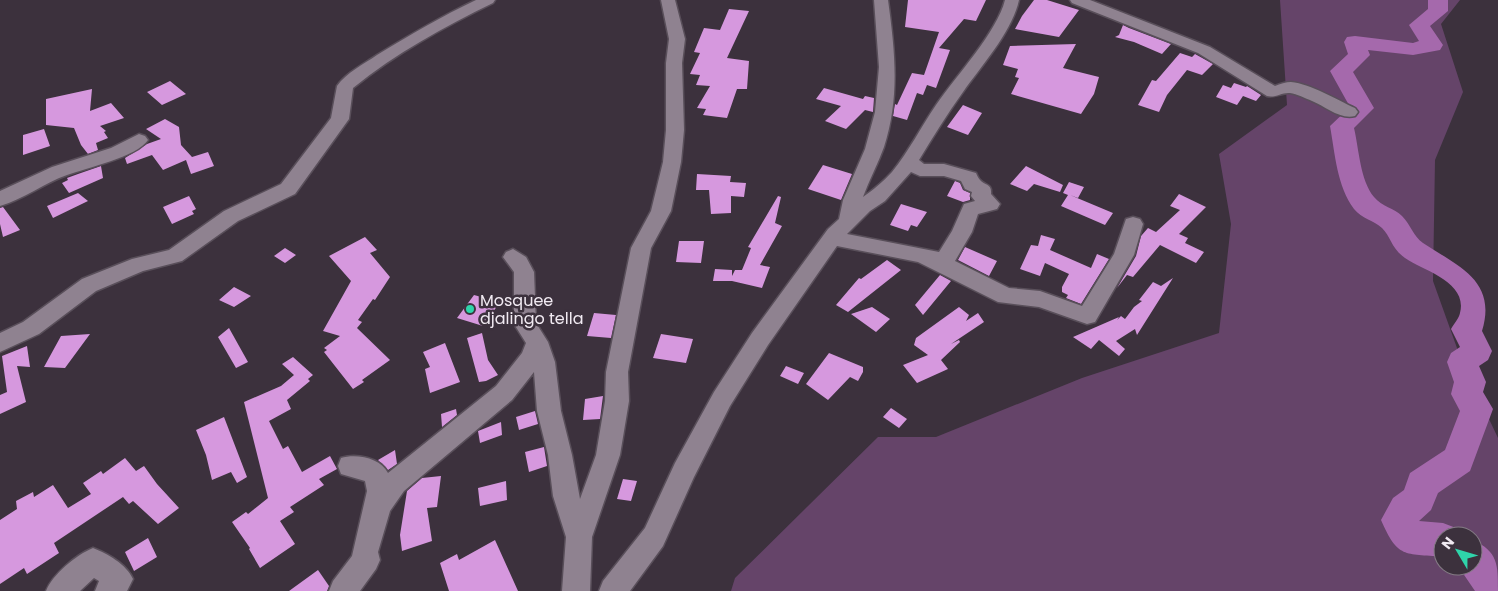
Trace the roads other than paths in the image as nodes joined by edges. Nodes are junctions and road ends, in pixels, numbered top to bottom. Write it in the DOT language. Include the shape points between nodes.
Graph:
graph roads {
  1 [pos="488,0"];
  2 [pos="668,0"];
  3 [pos="881,0"];
  4 [pos="1012,0"];
  5 [pos="1077,0"];
  6 [pos="1349,112"];
  7 [pos="139,140"];
  8 [pos="909,162"];
  9 [pos="0,198"];
  10 [pos="1133,224"];
  11 [pos="841,227"];
  12 [pos="513,257"];
  13 [pos="937,261"];
  14 [pos="537,342"];
  15 [pos="0,343"];
  16 [pos="350,466"];
  17 [pos="376,509"];
  18 [pos="579,537"];
  19 [pos="60,591"];
  20 [pos="109,591"];
  21 [pos="342,591"];
  22 [pos="576,591"];
  23 [pos="613,591"];
  1 -- 15 [label="street" via="438,24 345,86 340,119 288,188 231,216 175,256 139,264 89,285 31,328"];
  2 -- 18 [label="street" via="678,39 674,63 672,162 661,211 641,248 617,372 617,401 608,455"];
  3 -- 11 [label="street" via="887,90 874,148"];
  4 -- 8 [label="street" via="1000,28"];
  5 -- 6 [label="street" via="1204,50 1273,92 1288,87"];
  7 -- 9 [label="street" via="117,152 59,171"];
  8 -- 11 [label="street" via="890,184"];
  8 -- 13 [label="street" via="920,170 944,170 969,177 972,184 982,189 981,196 990,204 972,209 947,257"];
  10 -- 13 [label="street" via="1124,255 1087,316 1040,299 1006,296"];
  11 -- 13 [label="street" via="843,241 895,249"];
  11 -- 23 [label="street" via="760,339 684,471 654,537"];
  12 -- 14 [label="street" via="524,272 525,324"];
  14 -- 17 [label="street" via="532,357 504,393 395,484"];
  14 -- 18 [label="street" via="544,362 549,411 566,496"];
  16 -- 17 [label="street" via="376,475 380,485"];
  17 -- 21 [label="street" via="365,552 366,560"];
  18 -- 22 [label="street"];
  19 -- 20 [label="street" via="94,561 118,579"];
}
